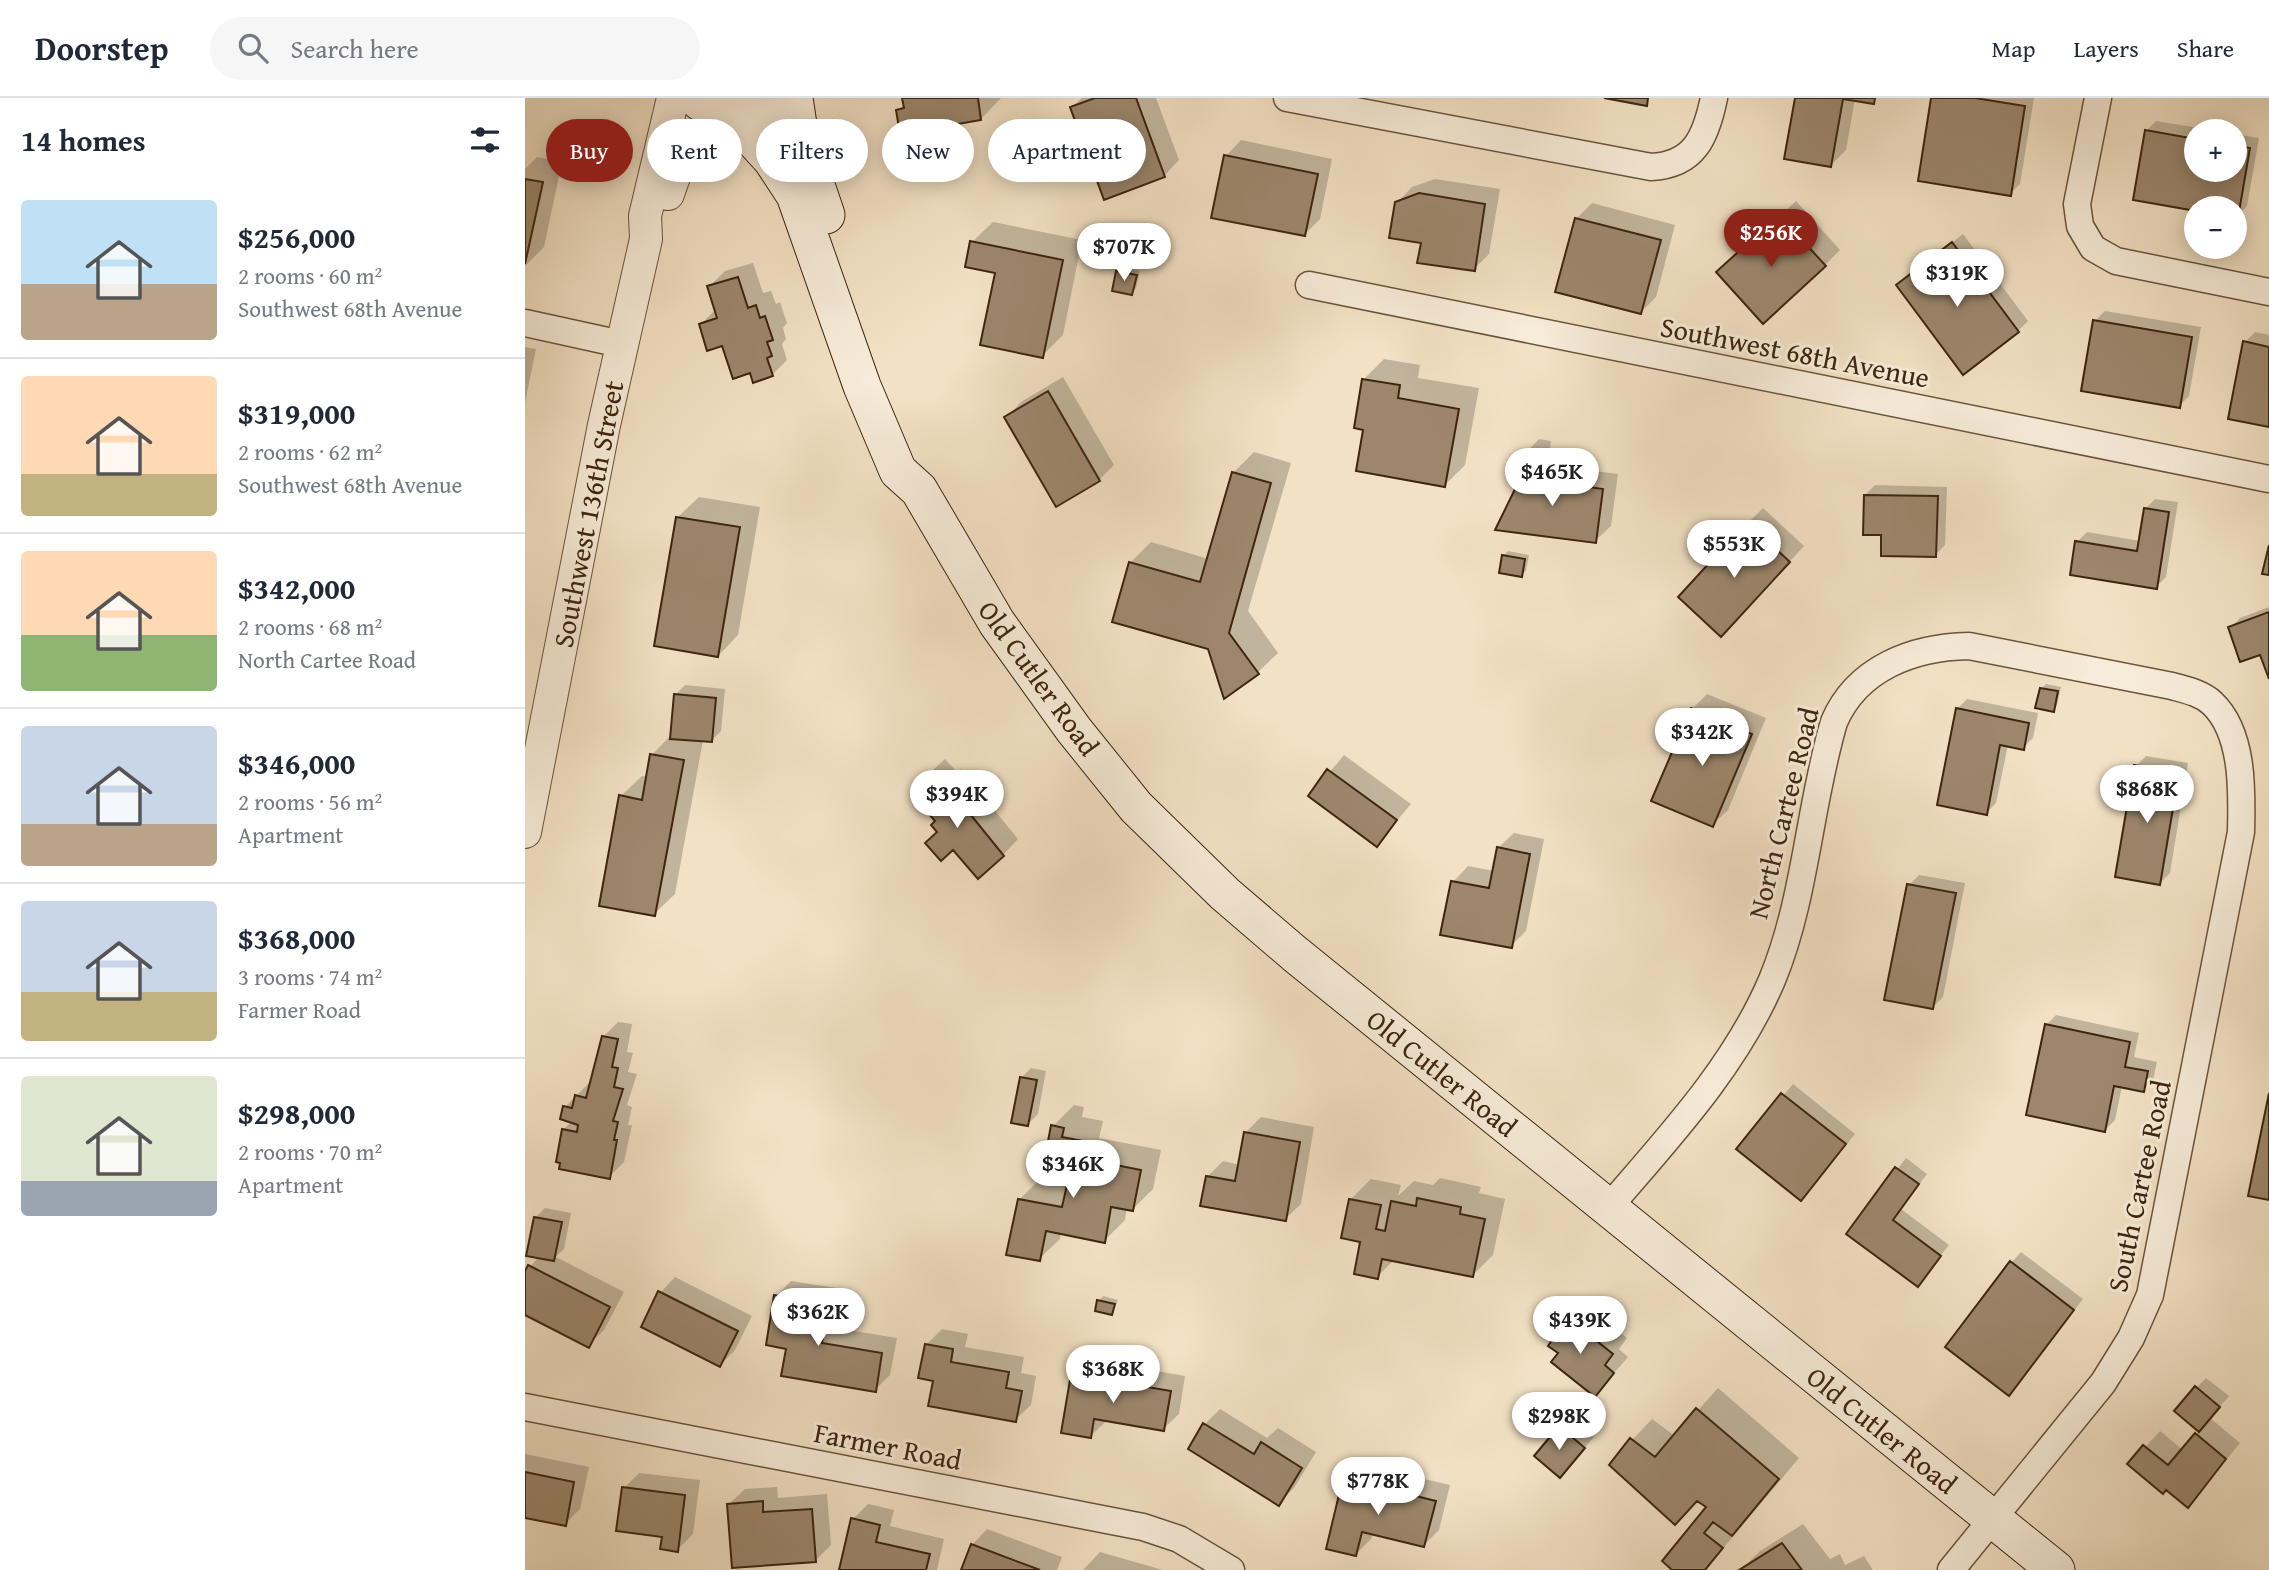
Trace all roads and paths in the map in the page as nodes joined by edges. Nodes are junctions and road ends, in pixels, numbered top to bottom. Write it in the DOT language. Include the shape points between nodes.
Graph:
graph roads {
  1 [pos="673,98"];
  2 [pos="785,98"];
  3 [pos="795,98"];
  4 [pos="1287,98"];
  5 [pos="1714,98"];
  6 [pos="2098,98"];
  7 [pos="717,109"];
  8 [pos="646,239"];
  9 [pos="1309,285"];
  10 [pos="2269,292"];
  11 [pos="525,323"];
  12 [pos="621,344"];
  13 [pos="2269,479"];
  14 [pos="919,490"];
  15 [pos="2236,754"];
  16 [pos="525,832"];
  17 [pos="1608,1208"];
  18 [pos="525,1407"];
  19 [pos="1993,1519"];
  20 [pos="1231,1570"];
  21 [pos="1951,1570"];
  22 [pos="2056,1570"];
  1 -- 8 [label="street, Southwest 136th Street" via="645,216"];
  2 -- 7 [label="main road" via="763,113"];
  3 -- 14 [label="main road" via="803,148 865,330 917,463"];
  4 -- 5 [label="street" via="1626,164 1665,166 1694,152 1706,131"];
  6 -- 10 [label="street" via="2077,204 2085,238 2100,255 2116,261"];
  7 -- 8 [label="street, Southwest 136th Street" via="687,146 660,217"];
  7 -- 14 [label="main road" via="772,160 795,195 877,422 898,471"];
  8 -- 12 [label="street, Southwest 136th Street"];
  9 -- 13 [label="street, Southwest 68th Avenue"];
  11 -- 12 [label="street"];
  12 -- 16 [label="street, Southwest 136th Street"];
  14 -- 17 [label="main road, Old Cutler Road" via="973,586 1024,663 1136,807 1269,932"];
  15 -- 17 [label="street, North Cartee Road" via="2231,733 2212,704 2172,686 1969,646 1903,657 1870,675 1842,704 1833,722 1791,916 1757,1011 1713,1081"];
  15 -- 19 [label="street, South Cartee Road" via="2239,852 2150,1295 2103,1383"];
  17 -- 19 [label="main road, Old Cutler Road"];
  18 -- 20 [label="street, Farmer Road" via="1143,1527 1179,1539"];
  19 -- 21 [label="street, South Cartee Road"];
  19 -- 22 [label="main road, Old Cutler Road"];
}
